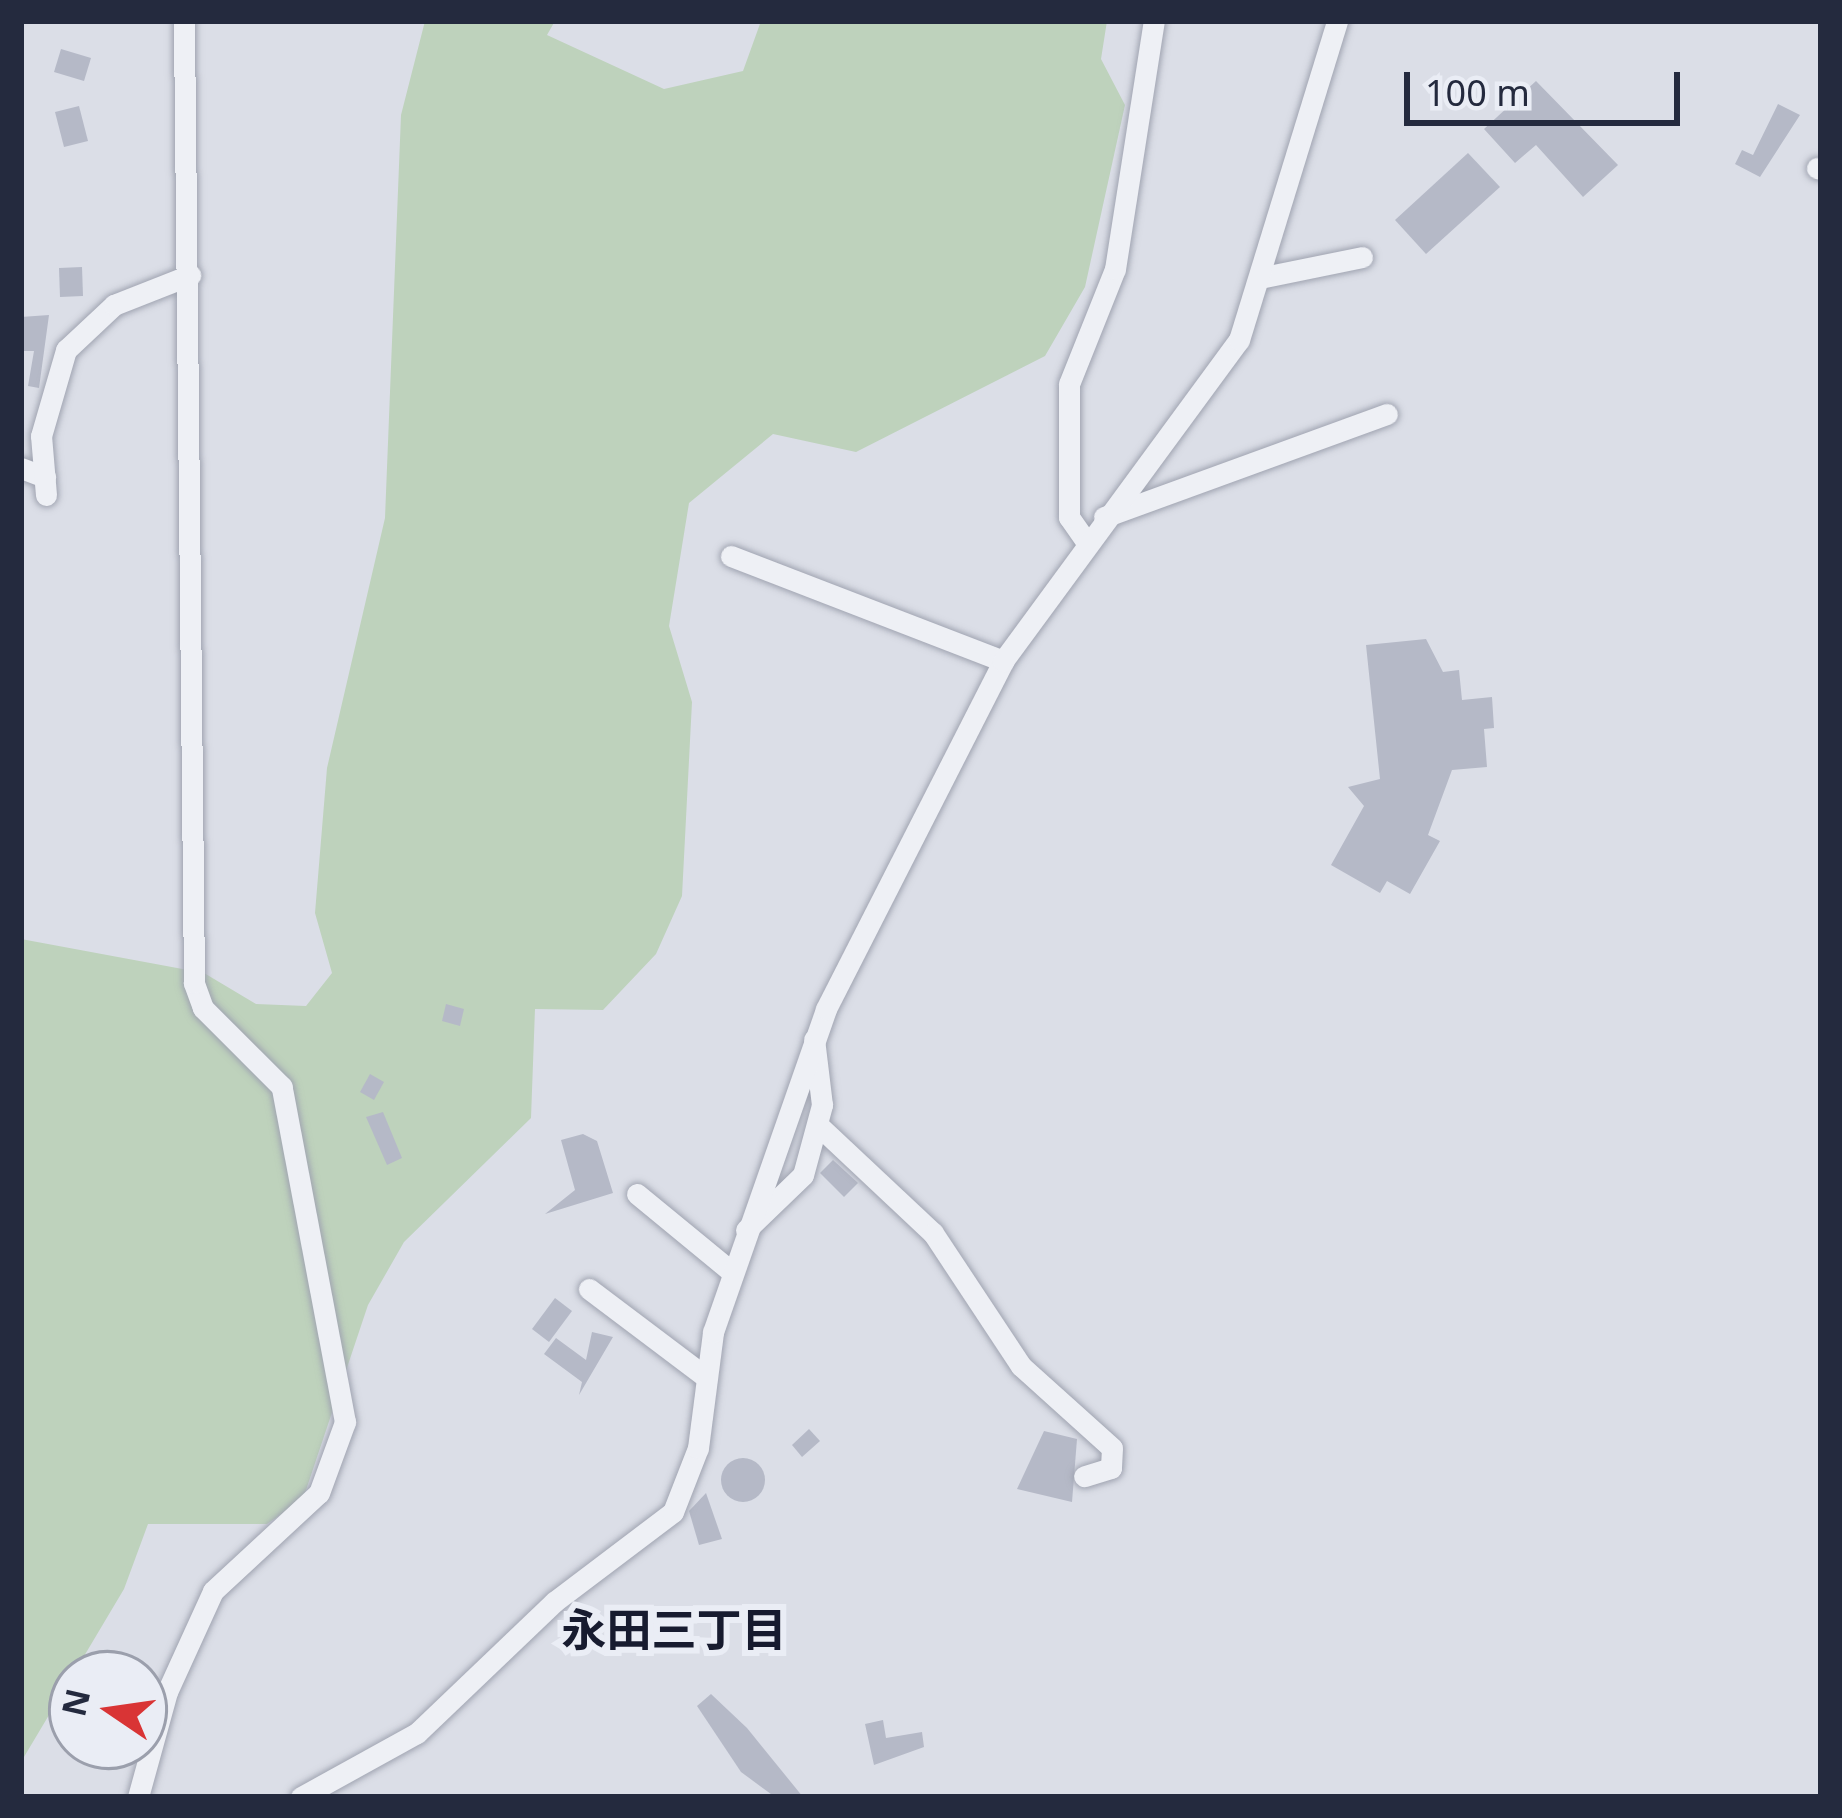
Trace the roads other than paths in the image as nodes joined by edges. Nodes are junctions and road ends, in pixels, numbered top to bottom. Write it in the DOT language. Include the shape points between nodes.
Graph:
graph roads {
  1 [pos="184,21"];
  2 [pos="1154,21"];
  3 [pos="1337,21"];
  4 [pos="1362,257"];
  5 [pos="190,275"];
  6 [pos="1264,277"];
  7 [pos="1388,414"];
  8 [pos="21,468"];
  9 [pos="1103,517"];
  10 [pos="1085,540"];
  11 [pos="730,556"];
  12 [pos="1003,661"];
  13 [pos="814,1038"];
  14 [pos="819,1126"];
  15 [pos="637,1195"];
  16 [pos="746,1230"];
  17 [pos="732,1272"];
  18 [pos="589,1288"];
  19 [pos="704,1375"];
  20 [pos="1084,1476"];
  21 [pos="138,1797"];
  22 [pos="301,1797"];
  1 -- 5 [label="street" via="177,119"];
  2 -- 10 [label="street" via="1115,269 1069,383 1070,517"];
  3 -- 6 [label="street"];
  4 -- 6 [label="street"];
  5 -- 8 [label="street" via="114,305 75,335 41,436 45,486"];
  5 -- 21 [label="street" via="194,983 203,1008 282,1087 345,1422 319,1493 213,1591 167,1691"];
  6 -- 9 [label="street" via="1240,340"];
  7 -- 9 [label="street"];
  9 -- 10 [label="street"];
  10 -- 12 [label="street"];
  11 -- 12 [label="street"];
  12 -- 13 [label="street"];
  13 -- 14 [label="street"];
  13 -- 16 [label="street"];
  14 -- 16 [label="street" via="794,1189"];
  14 -- 20 [label="street" via="933,1233 1021,1366 1112,1448 1111,1468"];
  15 -- 17 [label="street"];
  16 -- 17 [label="street"];
  17 -- 19 [label="street"];
  18 -- 19 [label="street"];
  19 -- 22 [label="street" via="692,1472 648,1540 554,1602 417,1733"];
}
